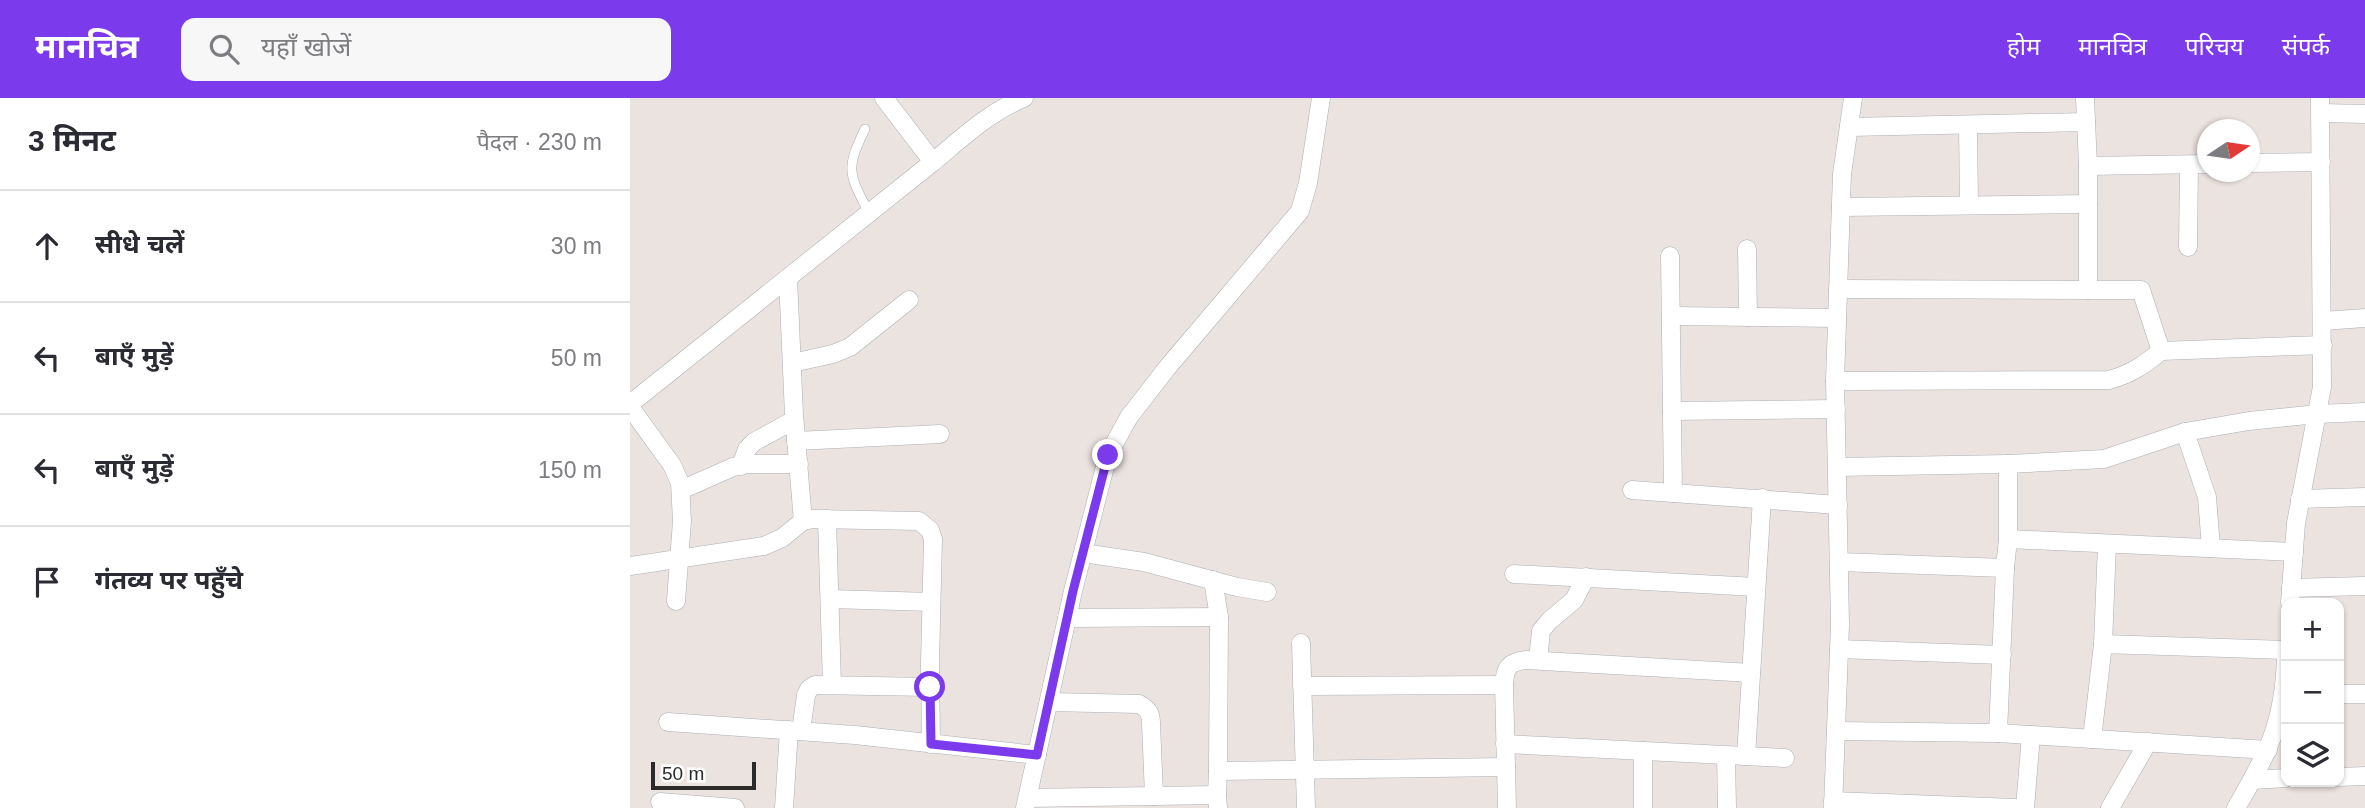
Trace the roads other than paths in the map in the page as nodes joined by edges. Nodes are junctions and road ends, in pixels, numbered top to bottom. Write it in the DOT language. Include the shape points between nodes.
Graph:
graph roads {
  1 [pos="884,98"];
  2 [pos="1024,98"];
  3 [pos="1321,98"];
  4 [pos="1853,98"];
  5 [pos="2085,98"];
  6 [pos="2320,106"];
  7 [pos="2365,114"];
  8 [pos="2086,122"];
  9 [pos="1968,125"];
  10 [pos="1849,128"];
  11 [pos="865,129"];
  12 [pos="933,162"];
  13 [pos="2320,162"];
  14 [pos="2260,163"];
  15 [pos="2189,165"];
  16 [pos="2197,165"];
  17 [pos="2088,166"];
  18 [pos="2088,204"];
  19 [pos="1969,205"];
  20 [pos="1841,207"];
  21 [pos="869,213"];
  22 [pos="2188,247"];
  23 [pos="1747,249"];
  24 [pos="1670,257"];
  25 [pos="788,278"];
  26 [pos="1838,289"];
  27 [pos="2088,290"];
  28 [pos="909,300"];
  29 [pos="1671,316"];
  30 [pos="1748,317"];
  31 [pos="1837,318"];
  32 [pos="2365,318"];
  33 [pos="2323,321"];
  34 [pos="2323,345"];
  35 [pos="2161,351"];
  36 [pos="792,363"];
  37 [pos="1835,381"];
  38 [pos="630,405"];
  39 [pos="1836,409"];
  40 [pos="1672,411"];
  41 [pos="2365,412"];
  42 [pos="2317,414"];
  43 [pos="794,421"];
  44 [pos="2185,432"];
  45 [pos="940,434"];
  46 [pos="796,441"];
  47 [pos="799,464"];
  48 [pos="2008,464"];
  49 [pos="741,466"];
  50 [pos="1837,467"];
  51 [pos="681,490"];
  52 [pos="1632,490"];
  53 [pos="1673,493"];
  54 [pos="2365,497"];
  55 [pos="1762,498"];
  56 [pos="2300,499"];
  57 [pos="1838,505"];
  58 [pos="827,519"];
  59 [pos="803,522"];
  60 [pos="2008,539"];
  61 [pos="2107,544"];
  62 [pos="2211,548"];
  63 [pos="2294,552"];
  64 [pos="1083,553"];
  65 [pos="678,558"];
  66 [pos="1839,562"];
  67 [pos="630,566"];
  68 [pos="2005,568"];
  69 [pos="1514,574"];
  70 [pos="1586,577"];
  71 [pos="1213,580"];
  72 [pos="2365,586"];
  73 [pos="1756,587"];
  74 [pos="1267,592"];
  75 [pos="2291,596"];
  76 [pos="830,599"];
  77 [pos="676,601"];
  78 [pos="931,602"];
  79 [pos="1219,617"];
  80 [pos="1067,618"];
  81 [pos="1301,643"];
  82 [pos="2103,644"];
  83 [pos="1839,649"];
  84 [pos="2281,650"];
  85 [pos="2002,655"];
  86 [pos="1538,660"];
  87 [pos="1751,673"];
  88 [pos="832,685"];
  89 [pos="1504,685"];
  90 [pos="1302,686"];
  91 [pos="930,687"];
  92 [pos="2344,694"];
  93 [pos="2365,694"];
  94 [pos="1049,702"];
  95 [pos="2281,710"];
  96 [pos="668,722"];
  97 [pos="795,730"];
  98 [pos="1836,731"];
  99 [pos="1998,733"];
  100 [pos="2031,736"];
  101 [pos="2092,739"];
  102 [pos="2148,743"];
  103 [pos="931,744"];
  104 [pos="1505,744"];
  105 [pos="2269,750"];
  106 [pos="1643,751"];
  107 [pos="1037,755"];
  108 [pos="1726,756"];
  109 [pos="1746,756"];
  110 [pos="1785,758"];
  111 [pos="1506,767"];
  112 [pos="1304,770"];
  113 [pos="1218,771"];
  114 [pos="2365,776"];
  115 [pos="2344,777"];
  116 [pos="2281,779"];
  117 [pos="2252,780"];
  118 [pos="1154,796"];
  119 [pos="660,802"];
  120 [pos="1096,802"];
  121 [pos="1217,802"];
  122 [pos="1027,803"];
  123 [pos="1833,804"];
  124 [pos="734,808"];
  125 [pos="784,808"];
  126 [pos="1306,808"];
  127 [pos="1507,808"];
  128 [pos="1643,808"];
  129 [pos="1727,808"];
  130 [pos="2015,808"];
  131 [pos="2025,808"];
  132 [pos="2110,808"];
  133 [pos="2235,808"];
  1 -- 12 [label="street"];
  2 -- 12 [label="street" via="973,128"];
  3 -- 64 [label="street" via="1300,211 1129,417 1108,455"];
  4 -- 10 [label="street"];
  5 -- 8 [label="street"];
  6 -- 7 [label="street"];
  6 -- 13 [label="street"];
  8 -- 9 [label="street"];
  8 -- 17 [label="street"];
  9 -- 10 [label="street"];
  9 -- 19 [label="street"];
  10 -- 20 [label="street"];
  11 -- 21 [label="lane" via="850,167"];
  12 -- 21 [label="street"];
  13 -- 14 [label="street"];
  13 -- 33 [label="street"];
  15 -- 16 [label="street"];
  15 -- 17 [label="street"];
  15 -- 22 [label="street"];
  17 -- 18 [label="street"];
  18 -- 19 [label="street"];
  18 -- 27 [label="street"];
  19 -- 20 [label="street"];
  20 -- 26 [label="street"];
  21 -- 25 [label="street"];
  23 -- 30 [label="street"];
  24 -- 29 [label="street"];
  25 -- 36 [label="street"];
  25 -- 38 [label="street"];
  26 -- 27 [label="street"];
  26 -- 31 [label="street"];
  27 -- 35 [label="street" via="2141,290"];
  28 -- 36 [label="street" via="849,346"];
  29 -- 30 [label="street"];
  29 -- 40 [label="street"];
  30 -- 31 [label="street"];
  31 -- 37 [label="street"];
  32 -- 33 [label="street"];
  33 -- 34 [label="street"];
  34 -- 35 [label="street"];
  34 -- 42 [label="street"];
  35 -- 37 [label="street" via="2141,368 2109,380"];
  36 -- 43 [label="street"];
  37 -- 39 [label="street"];
  38 -- 51 [label="street" via="672,465"];
  39 -- 40 [label="street"];
  39 -- 50 [label="street"];
  40 -- 53 [label="street"];
  41 -- 42 [label="street"];
  42 -- 44 [label="street"];
  42 -- 56 [label="street"];
  43 -- 46 [label="street"];
  43 -- 49 [label="street" via="754,442"];
  44 -- 48 [label="street" via="2105,459"];
  44 -- 62 [label="street" via="2207,497"];
  45 -- 46 [label="street"];
  46 -- 47 [label="street"];
  47 -- 49 [label="street"];
  47 -- 59 [label="street"];
  48 -- 50 [label="street"];
  48 -- 60 [label="street"];
  49 -- 51 [label="street"];
  50 -- 57 [label="street"];
  51 -- 65 [label="street"];
  52 -- 53 [label="street"];
  53 -- 55 [label="street"];
  54 -- 56 [label="street"];
  55 -- 57 [label="street"];
  55 -- 73 [label="street"];
  56 -- 63 [label="street"];
  57 -- 66 [label="street"];
  58 -- 59 [label="street"];
  58 -- 76 [label="street"];
  58 -- 78 [label="street" via="919,521 925,525 933,539"];
  59 -- 65 [label="street" via="764,546"];
  60 -- 61 [label="street"];
  60 -- 68 [label="street"];
  61 -- 62 [label="street"];
  61 -- 82 [label="street"];
  62 -- 63 [label="street"];
  63 -- 75 [label="street"];
  64 -- 71 [label="street" via="1144,562"];
  64 -- 80 [label="street"];
  65 -- 67 [label="street"];
  65 -- 77 [label="street"];
  66 -- 68 [label="street"];
  66 -- 83 [label="street"];
  68 -- 85 [label="street"];
  69 -- 70 [label="street"];
  70 -- 73 [label="street"];
  70 -- 86 [label="street" via="1574,600 1541,631"];
  71 -- 74 [label="street"];
  71 -- 79 [label="street"];
  72 -- 75 [label="street"];
  73 -- 87 [label="street"];
  76 -- 78 [label="street"];
  76 -- 88 [label="street"];
  78 -- 91 [label="street"];
  79 -- 80 [label="street"];
  79 -- 113 [label="street"];
  80 -- 94 [label="street"];
  81 -- 90 [label="street"];
  82 -- 84 [label="street"];
  82 -- 101 [label="street"];
  83 -- 85 [label="street"];
  83 -- 98 [label="street"];
  85 -- 99 [label="street"];
  86 -- 87 [label="street"];
  86 -- 89 [label="street" via="1511,663"];
  87 -- 109 [label="street"];
  88 -- 91 [label="street"];
  88 -- 97 [label="street" via="809,689"];
  89 -- 90 [label="street"];
  89 -- 104 [label="street"];
  90 -- 112 [label="street"];
  91 -- 103 [label="street"];
  92 -- 93 [label="street"];
  94 -- 107 [label="street"];
  94 -- 118 [label="street" via="1139,704 1151,713"];
  95 -- 105 [label="street"];
  96 -- 97 [label="street"];
  97 -- 103 [label="street"];
  97 -- 125 [label="street"];
  98 -- 99 [label="street"];
  98 -- 123 [label="street"];
  99 -- 100 [label="street"];
  100 -- 101 [label="street"];
  100 -- 131 [label="street"];
  101 -- 102 [label="street"];
  102 -- 105 [label="street"];
  102 -- 132 [label="street"];
  103 -- 107 [label="street"];
  104 -- 106 [label="street"];
  104 -- 111 [label="street"];
  105 -- 117 [label="street"];
  106 -- 108 [label="street"];
  106 -- 128 [label="street"];
  107 -- 122 [label="street"];
  108 -- 109 [label="street"];
  108 -- 129 [label="street"];
  109 -- 110 [label="street"];
  111 -- 112 [label="street"];
  111 -- 127 [label="street"];
  112 -- 113 [label="street"];
  112 -- 126 [label="street"];
  113 -- 121 [label="street"];
  114 -- 115 [label="street"];
  116 -- 117 [label="street"];
  117 -- 133 [label="street"];
  118 -- 120 [label="street"];
  118 -- 121 [label="street"];
  119 -- 124 [label="street"];
  120 -- 122 [label="street"];
  123 -- 130 [label="street"];
}
